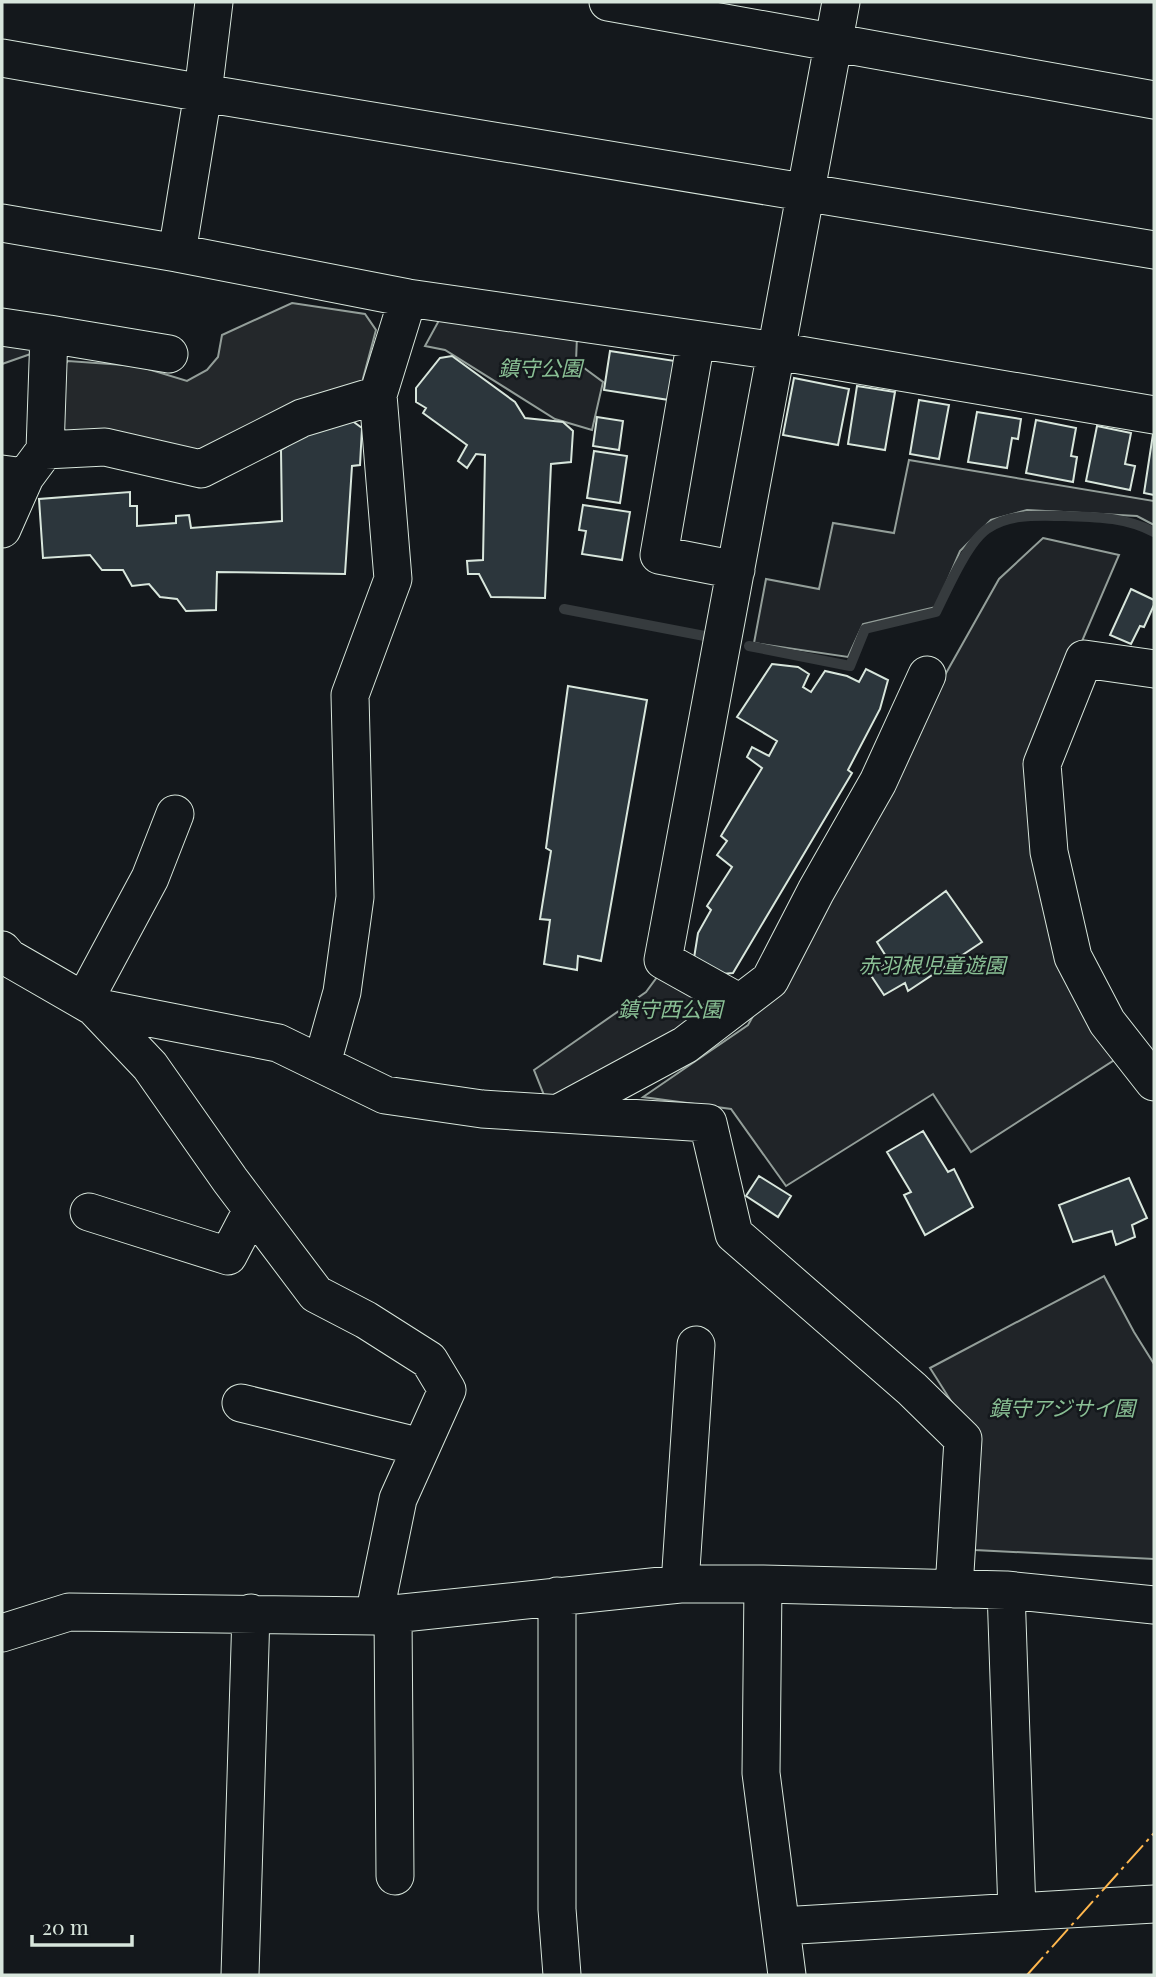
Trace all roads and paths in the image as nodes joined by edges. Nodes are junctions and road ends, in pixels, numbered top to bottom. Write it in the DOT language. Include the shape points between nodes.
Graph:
graph roads {
  1 [pos="214,2"];
  2 [pos="608,2"];
  3 [pos="841,2"];
  4 [pos="834,43"];
  5 [pos="2,58"];
  6 [pos="203,93"];
  7 [pos="1154,100"];
  8 [pos="806,194"];
  9 [pos="2,223"];
  10 [pos="1154,250"];
  11 [pos="177,253"];
  12 [pos="408,298"];
  13 [pos="2,327"];
  14 [pos="49,334"];
  15 [pos="696,340"];
  16 [pos="776,351"];
  17 [pos="169,354"];
  18 [pos="378,395"];
  19 [pos="1154,415"];
  20 [pos="24,467"];
  21 [pos="2,529"];
  22 [pos="736,570"];
  23 [pos="1154,669"];
  24 [pos="927,676"];
  25 [pos="175,814"];
  26 [pos="4,962"];
  27 [pos="740,1003"];
  28 [pos="89,1004"];
  29 [pos="322,1063"];
  30 [pos="1154,1082"];
  31 [pos="559,1113"];
  32 [pos="252,1210"];
  33 [pos="89,1212"];
  34 [pos="696,1345"];
  35 [pos="241,1403"];
  36 [pos="421,1447"];
  37 [pos="680,1584"];
  38 [pos="763,1584"];
  39 [pos="954,1589"];
  40 [pos="1006,1590"];
  41 [pos="557,1596"];
  42 [pos="1154,1605"];
  43 [pos="251,1613"];
  44 [pos="384,1615"];
  45 [pos="2,1633"];
  46 [pos="395,1876"];
  47 [pos="1154,1904"];
  48 [pos="1017,1912"];
  49 [pos="781,1926"];
  50 [pos="240,1975"];
  51 [pos="562,1975"];
  52 [pos="786,1975"];
  1 -- 6 [label="street"];
  2 -- 4 [label="street"];
  3 -- 4 [label="street"];
  4 -- 7 [label="street"];
  4 -- 8 [label="street"];
  5 -- 6 [label="street"];
  6 -- 8 [label="street"];
  6 -- 11 [label="street"];
  8 -- 10 [label="street"];
  8 -- 16 [label="street"];
  9 -- 11 [label="street"];
  11 -- 12 [label="street"];
  12 -- 15 [label="street"];
  12 -- 18 [label="street"];
  13 -- 14 [label="street"];
  14 -- 17 [label="street"];
  14 -- 20 [label="street"];
  15 -- 16 [label="street"];
  15 -- 22 [label="street" via="659,555"];
  16 -- 19 [label="street"];
  16 -- 22 [label="street"];
  18 -- 20 [label="street" via="302,418 201,469 105,447"];
  18 -- 29 [label="street" via="393,579 350,695 355,897 342,992"];
  20 -- 21 [label="street"];
  22 -- 27 [label="street" via="663,960"];
  23 -- 30 [label="street" via="1084,659 1042,764 1049,852 1073,957 1107,1022"];
  24 -- 27 [label="street" via="878,782 771,980"];
  25 -- 28 [label="street" via="150,878"];
  26 -- 28 [label="street"];
  27 -- 31 [label="street" via="685,1045"];
  28 -- 29 [label="street" via="278,1043"];
  28 -- 32 [label="street" via="150,1066"];
  29 -- 31 [label="street" via="385,1095 482,1109"];
  31 -- 39 [label="street" via="708,1123 734,1234 963,1439"];
  32 -- 33 [label="street" via="228,1256"];
  32 -- 36 [label="street" via="316,1294 429,1360 447,1390"];
  34 -- 37 [label="street"];
  35 -- 36 [label="street"];
  36 -- 44 [label="street" via="398,1499"];
  37 -- 38 [label="street"];
  37 -- 41 [label="street"];
  38 -- 39 [label="street"];
  38 -- 49 [label="street" via="761,1773"];
  39 -- 40 [label="street"];
  40 -- 42 [label="street"];
  40 -- 48 [label="street"];
  41 -- 44 [label="street"];
  41 -- 51 [label="street" via="557,1909"];
  43 -- 44 [label="street"];
  43 -- 45 [label="street" via="69,1612"];
  43 -- 50 [label="street"];
  44 -- 46 [label="street"];
  47 -- 48 [label="street"];
  48 -- 49 [label="street"];
  49 -- 52 [label="street"];
}
